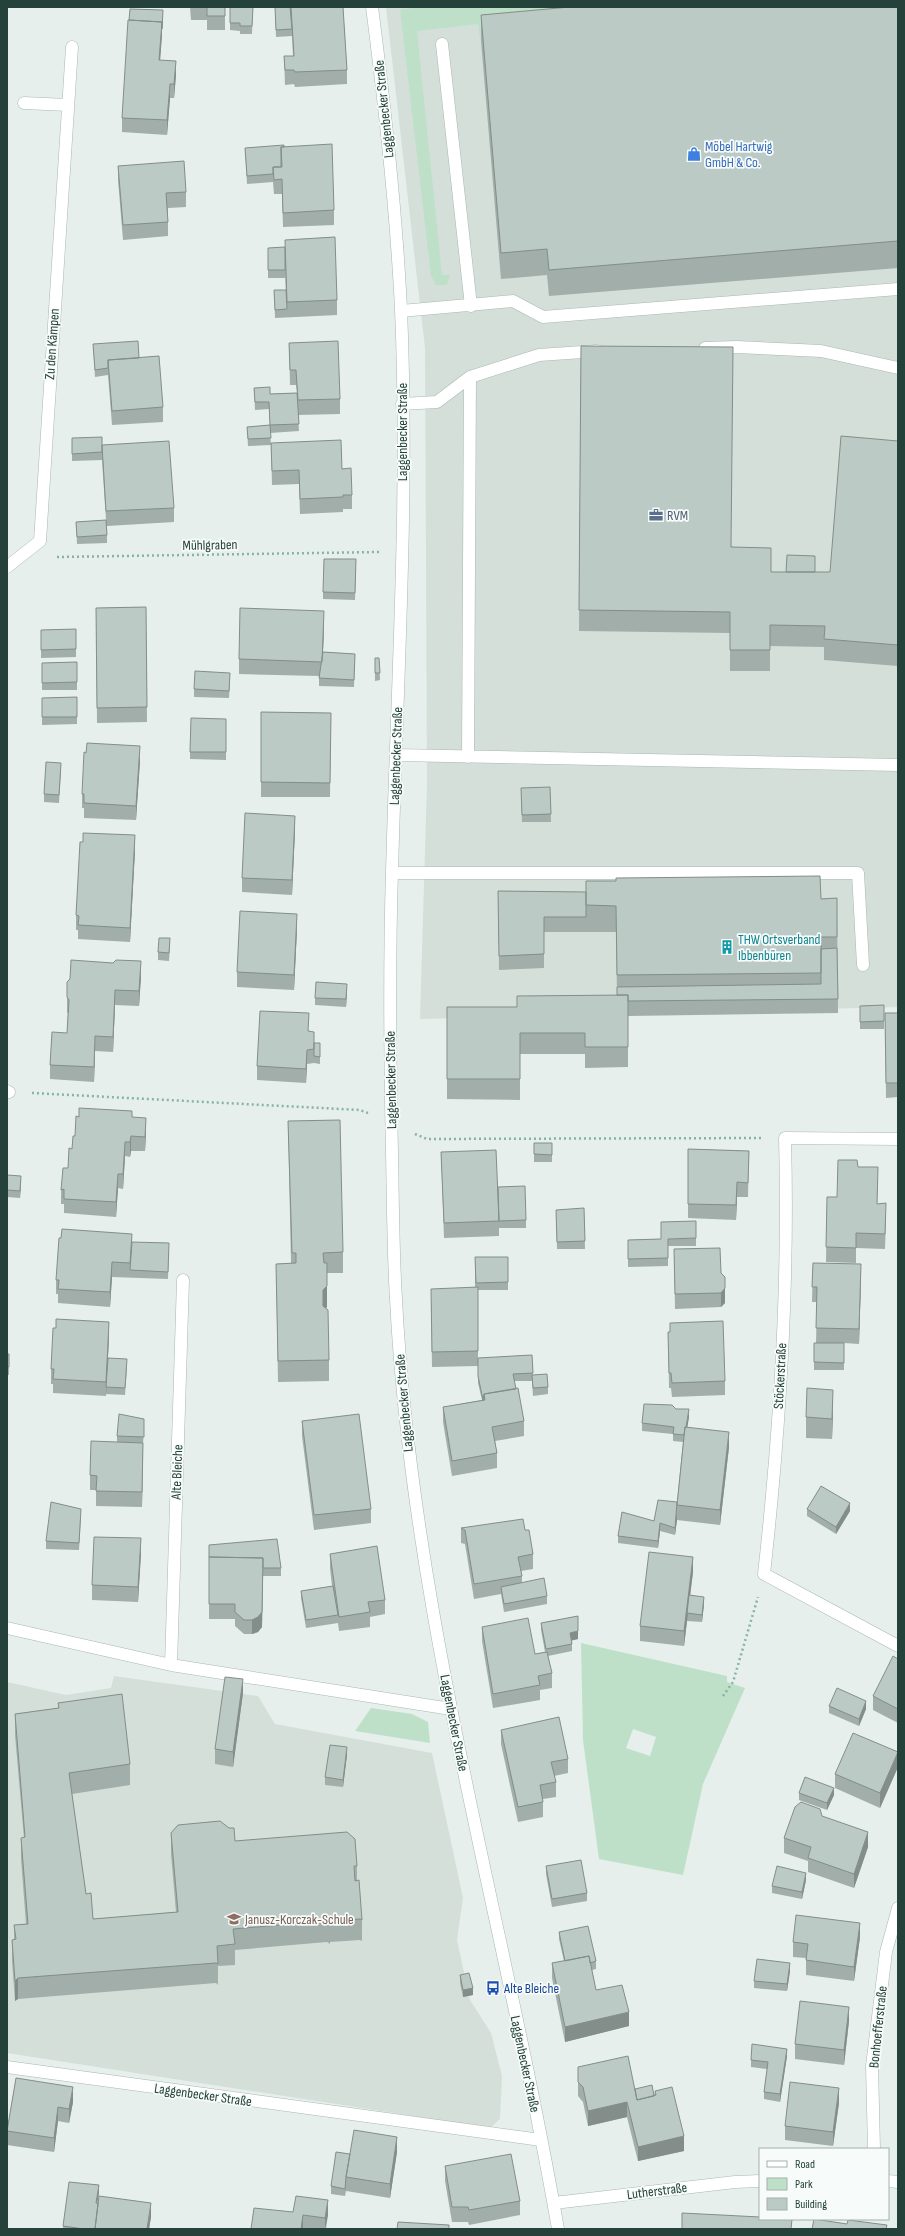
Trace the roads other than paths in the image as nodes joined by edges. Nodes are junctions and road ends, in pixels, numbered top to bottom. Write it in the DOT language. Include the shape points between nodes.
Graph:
graph roads {
  1 [pos="372,7"];
  2 [pos="442,44"];
  3 [pos="72,48"];
  4 [pos="24,103"];
  5 [pos="68,105"];
  6 [pos="898,289"];
  7 [pos="471,306"];
  8 [pos="401,311"];
  9 [pos="690,348"];
  10 [pos="612,350"];
  11 [pos="898,368"];
  12 [pos="470,377"];
  13 [pos="402,404"];
  14 [pos="7,567"];
  15 [pos="396,755"];
  16 [pos="468,757"];
  17 [pos="898,765"];
  18 [pos="392,873"];
  19 [pos="863,965"];
  20 [pos="898,1139"];
  21 [pos="183,1280"];
  22 [pos="7,1628"];
  23 [pos="898,1646"];
  24 [pos="171,1664"];
  25 [pos="451,1709"];
  26 [pos="898,1908"];
  27 [pos="7,2068"];
  28 [pos="542,2140"];
  29 [pos="874,2148"];
  30 [pos="759,2181"];
  31 [pos="554,2203"];
  32 [pos="558,2229"];
  1 -- 8 [label="street, Laggenbecker Straße" via="384,102"];
  2 -- 7 [label="street"];
  3 -- 5 [label="street, Zu den Kämpen"];
  4 -- 5 [label="street"];
  5 -- 14 [label="street, Zu den Kämpen" via="40,541"];
  6 -- 7 [label="street" via="543,317 513,301"];
  7 -- 8 [label="street"];
  8 -- 13 [label="street, Laggenbecker Straße"];
  9 -- 11 [label="street" via="737,347 821,351"];
  10 -- 12 [label="street" via="539,355"];
  12 -- 13 [label="street" via="437,402"];
  12 -- 16 [label="street"];
  13 -- 15 [label="street, Laggenbecker Straße" via="402,552"];
  15 -- 16 [label="street"];
  15 -- 18 [label="street, Laggenbecker Straße"];
  16 -- 17 [label="street"];
  18 -- 19 [label="street" via="858,873"];
  18 -- 25 [label="street, Laggenbecker Straße" via="395,1282 402,1391 414,1496"];
  20 -- 23 [label="street, Stöckerstraße" via="785,1138 783,1316 776,1474 764,1574"];
  21 -- 24 [label="street, Alte Bleiche"];
  22 -- 24 [label="street"];
  24 -- 25 [label="street"];
  25 -- 28 [label="street, Laggenbecker Straße"];
  26 -- 29 [label="street, Bonhoefferstraße" via="886,1952 872,2066"];
  27 -- 28 [label="street, Laggenbecker Straße"];
  28 -- 31 [label="street, Laggenbecker Straße"];
  30 -- 31 [label="street, Lutherstraße"];
  31 -- 32 [label="street, Laggenbecker Straße"];
}
